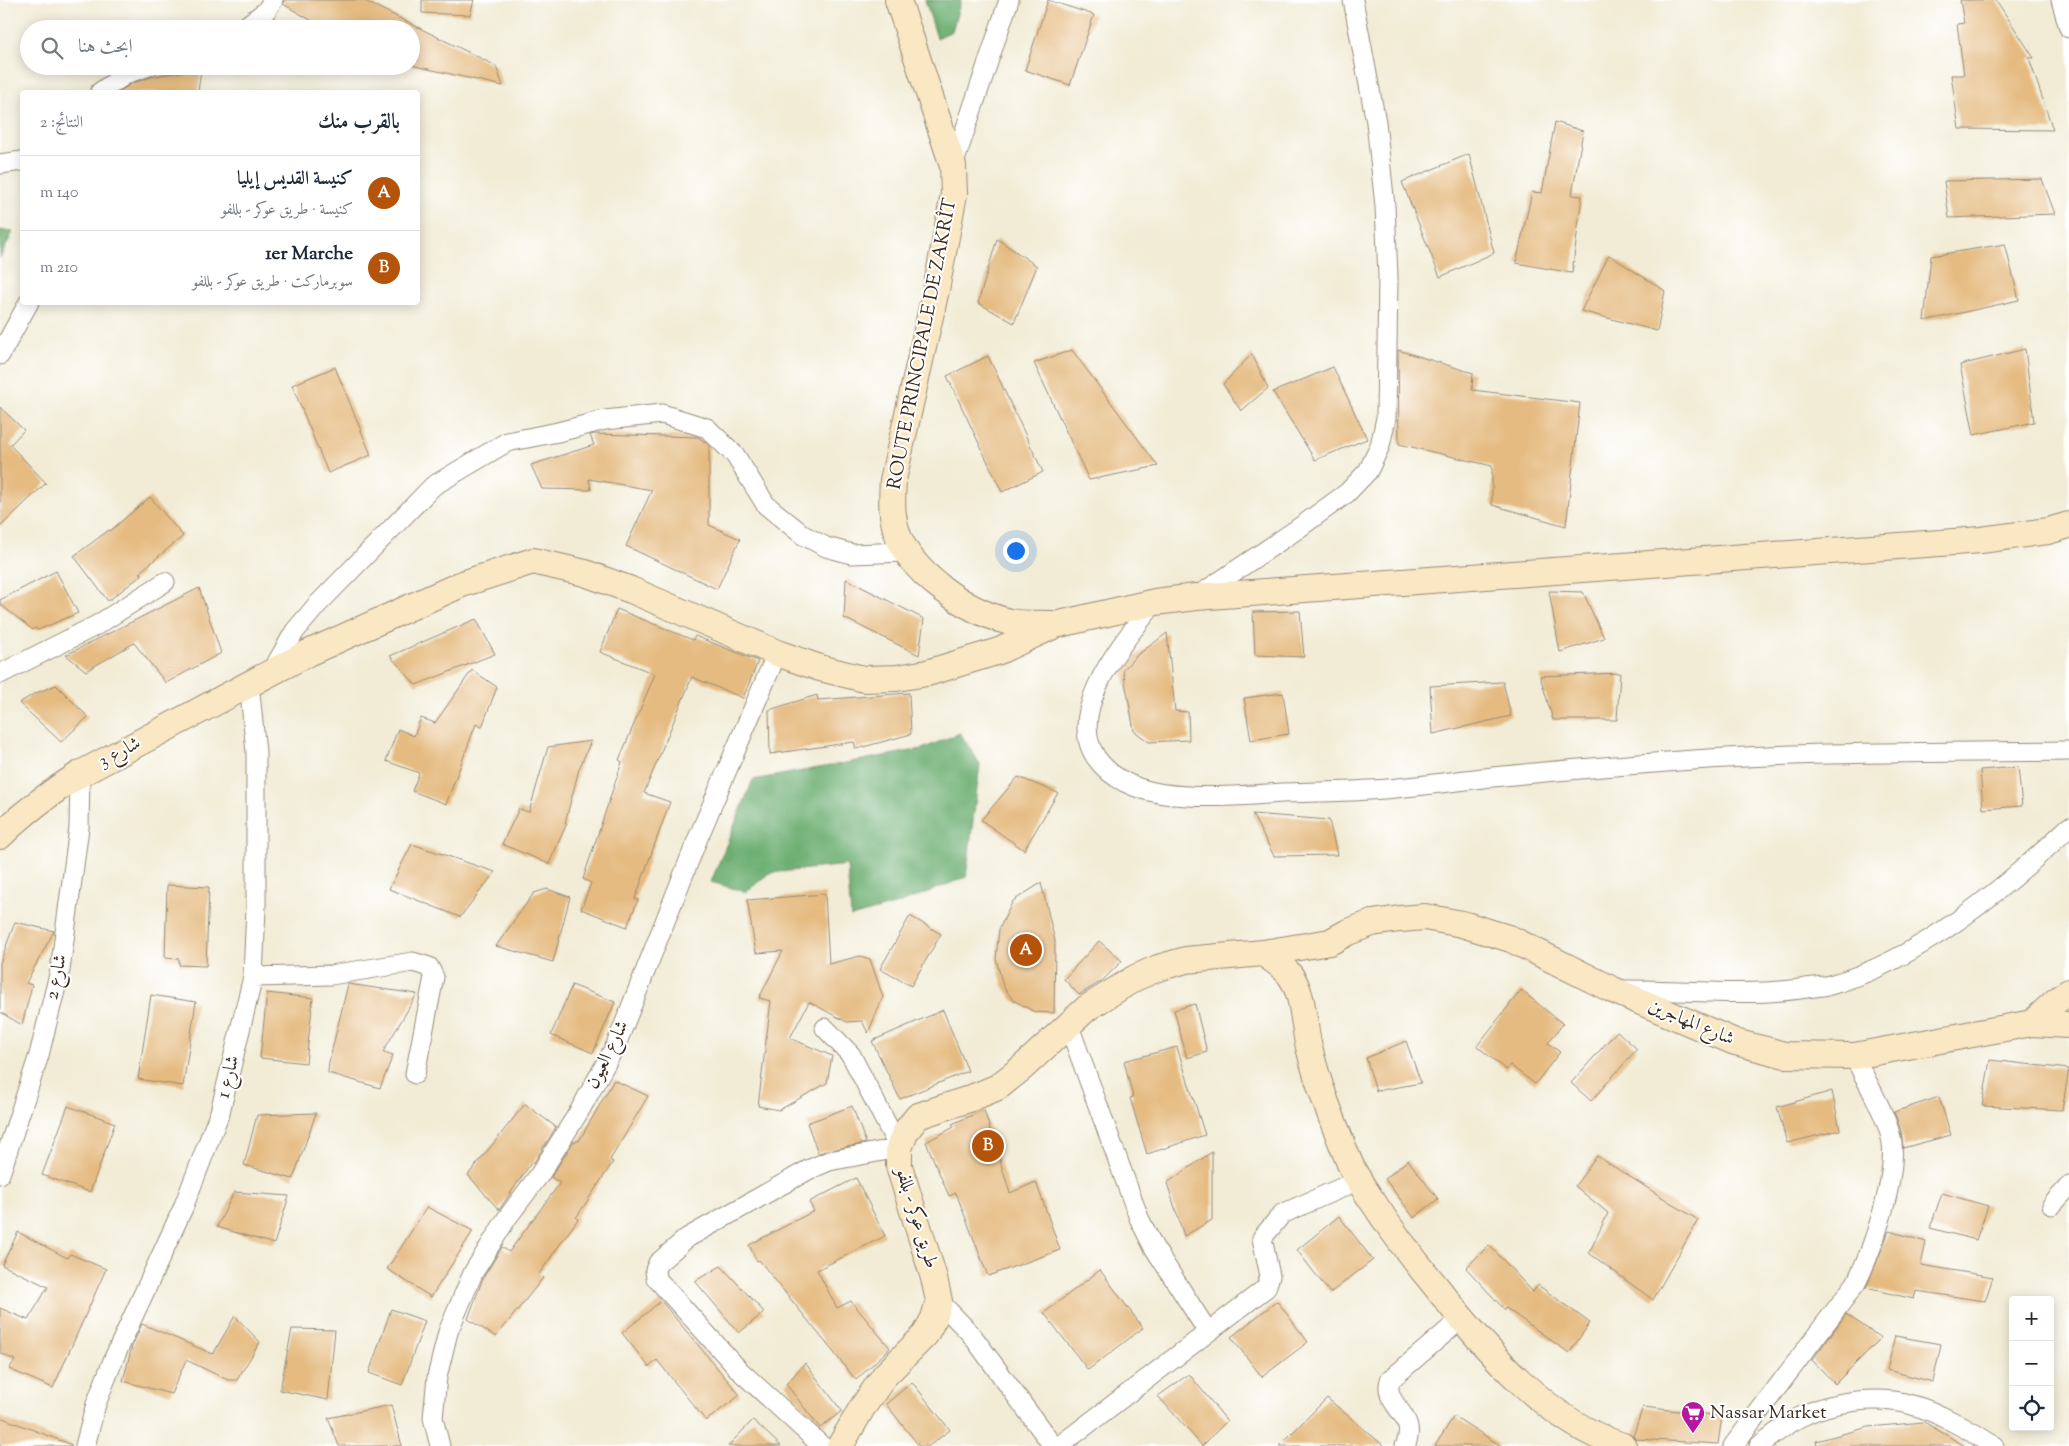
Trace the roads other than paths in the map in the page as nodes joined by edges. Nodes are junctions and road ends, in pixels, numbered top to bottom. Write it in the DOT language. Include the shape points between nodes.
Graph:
graph roads {
  1 [pos="273,0"];
  2 [pos="898,0"];
  3 [pos="1009,0"];
  4 [pos="1353,0"];
  5 [pos="2061,0"];
  6 [pos="254,20"];
  7 [pos="2069,28"];
  8 [pos="125,75"];
  9 [pos="103,90"];
  10 [pos="20,161"];
  11 [pos="0,164"];
  12 [pos="953,166"];
  13 [pos="27,305"];
  14 [pos="0,355"];
  15 [pos="2069,526"];
  16 [pos="906,552"];
  17 [pos="165,582"];
  18 [pos="1196,597"];
  19 [pos="1155,602"];
  20 [pos="1055,624"];
  21 [pos="778,653"];
  22 [pos="272,671"];
  23 [pos="0,674"];
  24 [pos="250,683"];
  25 [pos="2069,750"];
  26 [pos="80,774"];
  27 [pos="2069,827"];
  28 [pos="0,836"];
  29 [pos="1330,942"];
  30 [pos="1264,953"];
  31 [pos="253,977"];
  32 [pos="1613,990"];
  33 [pos="1297,992"];
  34 [pos="2069,992"];
  35 [pos="2050,1024"];
  36 [pos="1069,1026"];
  37 [pos="825,1028"];
  38 [pos="2069,1038"];
  39 [pos="1854,1056"];
  40 [pos="415,1074"];
  41 [pos="899,1148"];
  42 [pos="0,1174"];
  43 [pos="1359,1180"];
  44 [pos="2069,1186"];
  45 [pos="2052,1205"];
  46 [pos="939,1301"];
  47 [pos="1461,1319"];
  48 [pos="1208,1332"];
  49 [pos="85,1446"];
  50 [pos="440,1446"];
  51 [pos="822,1446"];
  52 [pos="840,1446"];
  53 [pos="1053,1446"];
  54 [pos="1058,1446"];
  55 [pos="1405,1446"];
  56 [pos="1623,1446"];
  57 [pos="1733,1446"];
  58 [pos="1759,1446"];
  59 [pos="1994,1446"];
  1 -- 6 [label="street" via="266,11"];
  2 -- 12 [label="street, ROUTE PRINCIPALE DE ZAKRÎT"];
  3 -- 12 [label="street"];
  4 -- 18 [label="street" via="1376,122 1385,206 1388,278 1386,409 1380,446 1368,471 1347,493"];
  5 -- 7 [label="street"];
  8 -- 9 [label="street"];
  10 -- 11 [label="street"];
  12 -- 16 [label="street, ROUTE PRINCIPALE DE ZAKRÎT" via="954,194 936,290 893,480 891,503 896,530"];
  13 -- 14 [label="street"];
  15 -- 18 [label="street" via="1981,540"];
  16 -- 20 [label="street, ROUTE PRINCIPALE DE ZAKRÎT" via="946,591 974,609 1011,622"];
  16 -- 22 [label="street" via="852,554 803,535 766,505 735,455 707,428 662,414 605,420 507,442 433,486 317,605 295,631"];
  17 -- 23 [label="street" via="97,625"];
  18 -- 19 [label="street"];
  19 -- 20 [label="street"];
  19 -- 25 [label="street" via="1106,669 1090,701 1087,732 1092,750 1102,766 1134,786 1155,793 1189,796 1371,790 1660,762 1830,754"];
  20 -- 21 [label="street, شارع 3" via="999,651 927,673 897,678 864,679"];
  21 -- 22 [label="street, شارع 3" via="632,590 585,573 534,561 462,584"];
  21 -- 50 [label="street, شارع العيون" via="698,838 616,1045 575,1118 473,1274 448,1332 437,1377 433,1418"];
  22 -- 24 [label="street, شارع 3"];
  24 -- 26 [label="street, شارع 3"];
  24 -- 31 [label="street, شارع 1" via="256,761"];
  26 -- 28 [label="street, شارع 3" via="54,790"];
  26 -- 42 [label="street, شارع 2" via="79,828 60,970 39,1055"];
  27 -- 32 [label="street" via="1940,934 1880,966 1829,985 1777,992"];
  29 -- 30 [label="street, شارع المهاجرين"];
  29 -- 32 [label="street, شارع المهاجرين" via="1372,923 1425,916 1511,939"];
  29 -- 33 [label="street, شارع المهاجرين" via="1310,963"];
  30 -- 33 [label="street" via="1290,975"];
  30 -- 36 [label="street, طريق عوكر - بللفو" via="1186,960 1158,968 1108,994"];
  31 -- 40 [label="street" via="331,975 413,962 429,967 434,976"];
  31 -- 49 [label="street, شارع 1" via="220,1112 183,1208 114,1358 96,1404"];
  32 -- 39 [label="street, شارع المهاجرين" via="1735,1042 1784,1055"];
  33 -- 43 [label="street" via="1310,1052 1349,1162"];
  34 -- 35 [label="street" via="2056,1001"];
  35 -- 38 [label="street"];
  35 -- 39 [label="street, شارع المهاجرين"];
  36 -- 41 [label="street, طريق عوكر - بللفو" via="998,1086 918,1116 906,1131"];
  36 -- 48 [label="street" via="1138,1218"];
  37 -- 41 [label="street" via="851,1055"];
  39 -- 57 [label="street" via="1892,1142 1892,1162 1872,1247 1856,1283"];
  41 -- 46 [label="street, طريق عوكر - بللفو" via="899,1166"];
  41 -- 51 [label="street" via="829,1161 808,1170 687,1238 658,1263 655,1270 656,1278 740,1371"];
  43 -- 47 [label="street" via="1399,1241"];
  43 -- 48 [label="street" via="1282,1214 1262,1238 1270,1276 1266,1288"];
  44 -- 45 [label="street"];
  46 -- 52 [label="street" via="924,1335 885,1375"];
  46 -- 53 [label="street" via="971,1334"];
  47 -- 55 [label="street" via="1390,1380 1388,1390 1391,1398 1405,1417 1409,1430"];
  47 -- 56 [label="street" via="1552,1408 1580,1428"];
  48 -- 54 [label="street"];
  58 -- 59 [label="street" via="1812,1412 1834,1404 1868,1400 1911,1404"];
}
